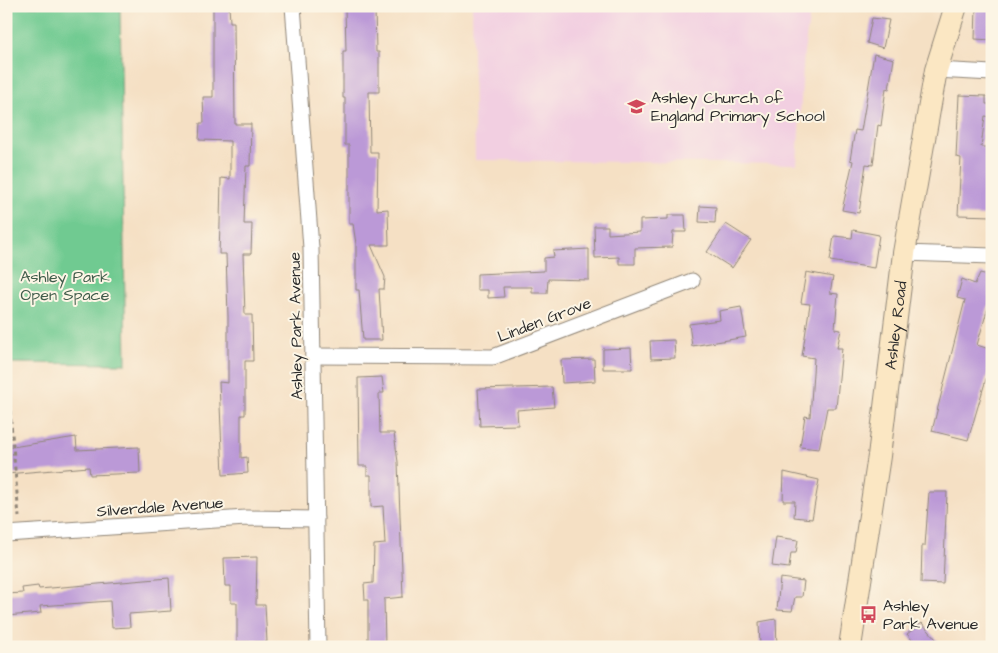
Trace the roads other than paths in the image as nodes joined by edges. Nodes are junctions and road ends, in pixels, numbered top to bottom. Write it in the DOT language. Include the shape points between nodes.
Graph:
graph roads {
  1 [pos="293,6"];
  2 [pos="956,6"];
  3 [pos="936,70"];
  4 [pos="992,73"];
  5 [pos="904,253"];
  6 [pos="992,256"];
  7 [pos="692,281"];
  8 [pos="313,356"];
  9 [pos="316,519"];
  10 [pos="13,533"];
  11 [pos="318,647"];
  12 [pos="850,647"];
  1 -- 8 [label="street, Ashley Park Avenue" via="311,248"];
  2 -- 3 [label="main road, Ashley Road"];
  3 -- 4 [label="street"];
  3 -- 5 [label="main road, Ashley Road"];
  5 -- 6 [label="street"];
  5 -- 12 [label="main road, Ashley Road" via="879,456"];
  7 -- 8 [label="street, Linden Grove" via="493,357"];
  8 -- 9 [label="street, Ashley Park Avenue"];
  9 -- 10 [label="street, Silverdale Avenue" via="246,518"];
  9 -- 11 [label="street, Ashley Park Avenue"];
}
